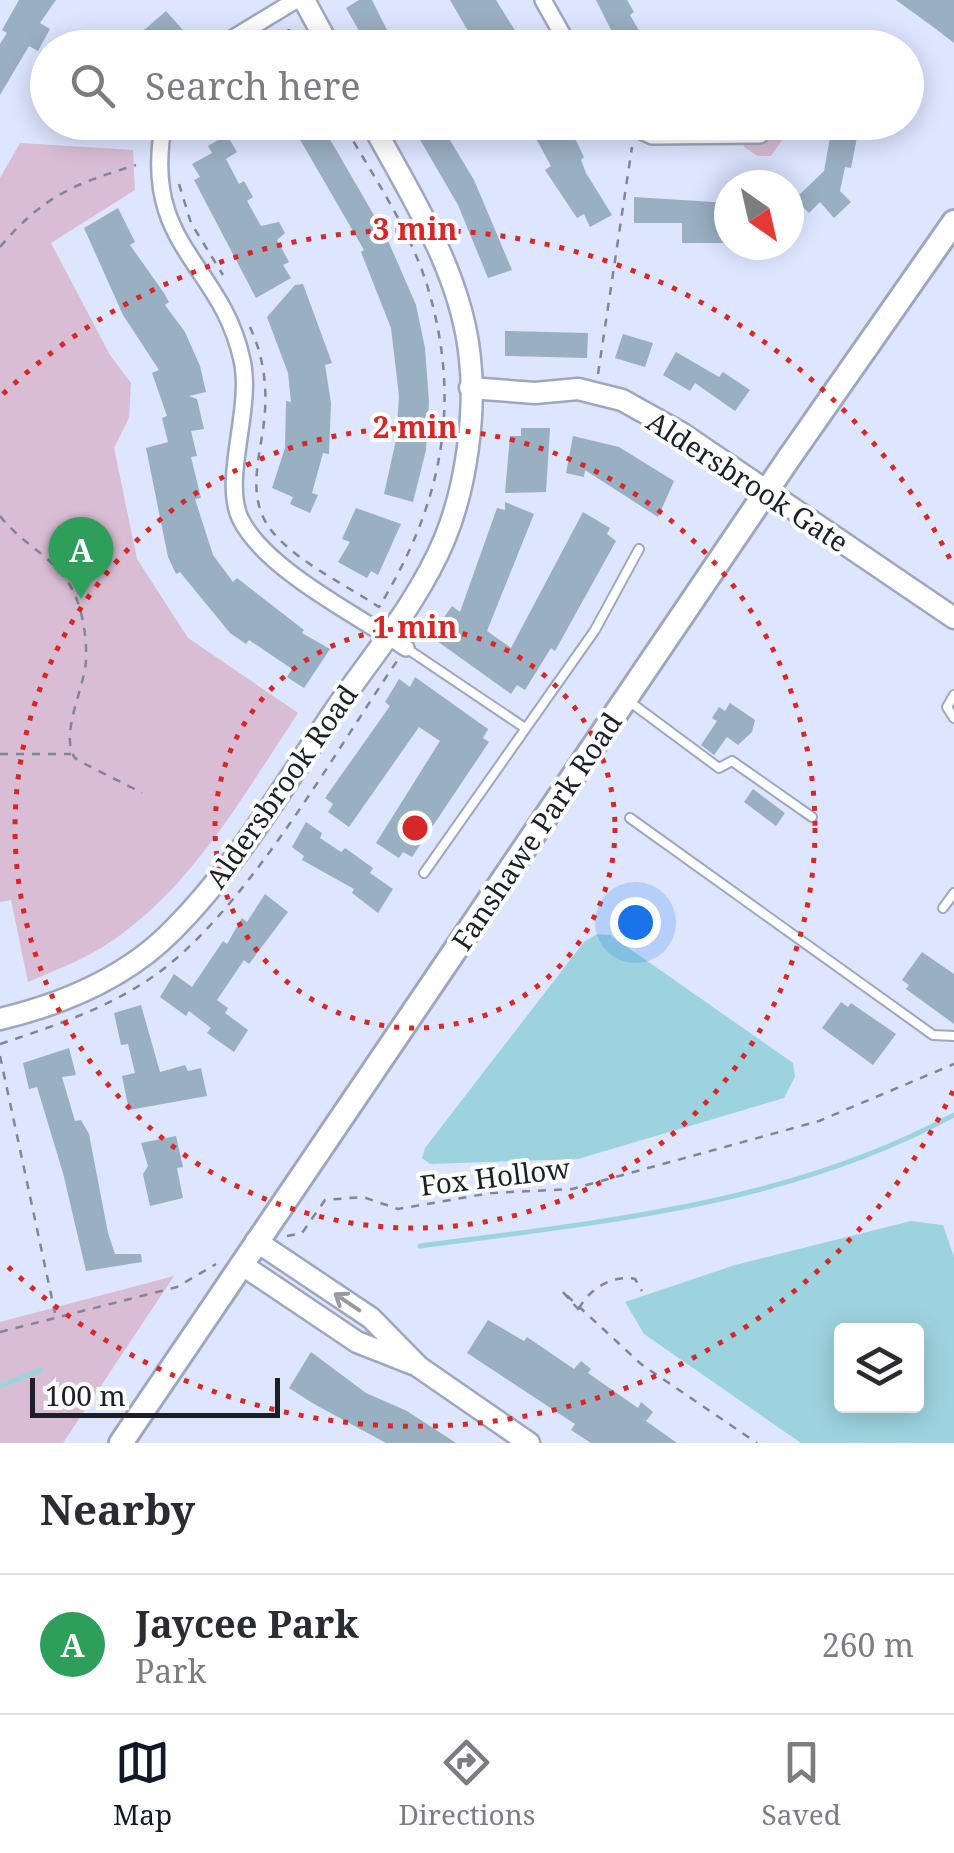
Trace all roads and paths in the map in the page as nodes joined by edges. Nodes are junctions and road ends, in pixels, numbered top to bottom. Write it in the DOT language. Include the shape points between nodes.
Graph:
graph roads {
  1 [pos="300,0"];
  2 [pos="543,0"];
  3 [pos="248,30"];
  4 [pos="319,30"];
  5 [pos="560,30"];
  6 [pos="162,140"];
  7 [pos="352,140"];
  8 [pos="381,140"];
  9 [pos="633,140"];
  10 [pos="136,165"];
  11 [pos="954,222"];
  12 [pos="0,247"];
  13 [pos="598,374"];
  14 [pos="470,388"];
  15 [pos="766,490"];
  16 [pos="0,516"];
  17 [pos="0,524"];
  18 [pos="8,527"];
  19 [pos="639,548"];
  20 [pos="379,606"];
  21 [pos="953,616"];
  22 [pos="387,635"];
  23 [pos="406,648"];
  24 [pos="954,695"];
  25 [pos="626,699"];
  26 [pos="954,718"];
  27 [pos="525,728"];
  28 [pos="0,754"];
  29 [pos="72,754"];
  30 [pos="142,794"];
  31 [pos="812,817"];
  32 [pos="630,818"];
  33 [pos="253,872"];
  34 [pos="424,873"];
  35 [pos="954,894"];
  36 [pos="943,908"];
  37 [pos="89,1012"];
  38 [pos="0,1019"];
  39 [pos="954,1036"];
  40 [pos="0,1044"];
  41 [pos="0,1056"];
  42 [pos="954,1064"];
  43 [pos="256,1241"];
  44 [pos="233,1262"];
  45 [pos="642,1291"];
  46 [pos="55,1316"];
  47 [pos="0,1332"];
  48 [pos="419,1367"];
  49 [pos="121,1443"];
  50 [pos="529,1443"];
  51 [pos="757,1443"];
  1 -- 3 [label="street"];
  1 -- 4 [label="street"];
  2 -- 5 [label="street"];
  6 -- 22 [label="street" via="157,185 175,236 242,359 245,398 233,488 240,518 266,553"];
  7 -- 20 [label="path" via="426,283 443,358 434,492 410,556"];
  8 -- 14 [label="street, Aldersbrook Road" via="430,230 457,298"];
  9 -- 13 [label="path"];
  10 -- 12 [label="path" via="53,195"];
  11 -- 15 [label="main road, Fanshawe Park Road"];
  14 -- 15 [label="street, Aldersbrook Gate" via="578,389 622,400"];
  14 -- 22 [label="street, Aldersbrook Road" via="446,535 421,588"];
  15 -- 21 [label="street, Aldersbrook Gate"];
  15 -- 25 [label="main road, Fanshawe Park Road"];
  16 -- 18 [label="path"];
  17 -- 18 [label="path"];
  18 -- 29 [label="path" via="58,570 83,622 86,660"];
  19 -- 27 [label="lane" via="595,630"];
  22 -- 23 [label="street"];
  22 -- 38 [label="street, Aldersbrook Road" via="237,853 172,932 116,976"];
  23 -- 27 [label="lane"];
  23 -- 33 [label="path"];
  24 -- 26 [label="lane" via="947,707"];
  25 -- 31 [label="lane" via="719,768 732,761"];
  25 -- 43 [label="main road, Fanshawe Park Road"];
  27 -- 34 [label="lane"];
  28 -- 29 [label="path"];
  29 -- 30 [label="path"];
  32 -- 39 [label="lane" via="933,1035"];
  35 -- 36 [label="lane"];
  37 -- 40 [label="path"];
  41 -- 46 [label="path"];
  42 -- 43 [label="path, Fox Hollow" via="819,1121 572,1189 398,1209 363,1197 325,1200 302,1233"];
  43 -- 44 [label="main road, Fanshawe Park Road"];
  48 -- 43 [label="street, one-way" via="371,1318"];
  44 -- 46 [label="path" via="177,1288"];
  44 -- 48 [label="street" via="357,1342"];
  44 -- 49 [label="main road, Fanshawe Park Road" via="202,1327"];
  45 -- 51 [label="path" via="635,1279 620,1278 590,1293 579,1310 641,1364"];
  46 -- 47 [label="path"];
  48 -- 50 [label="street"];
}
